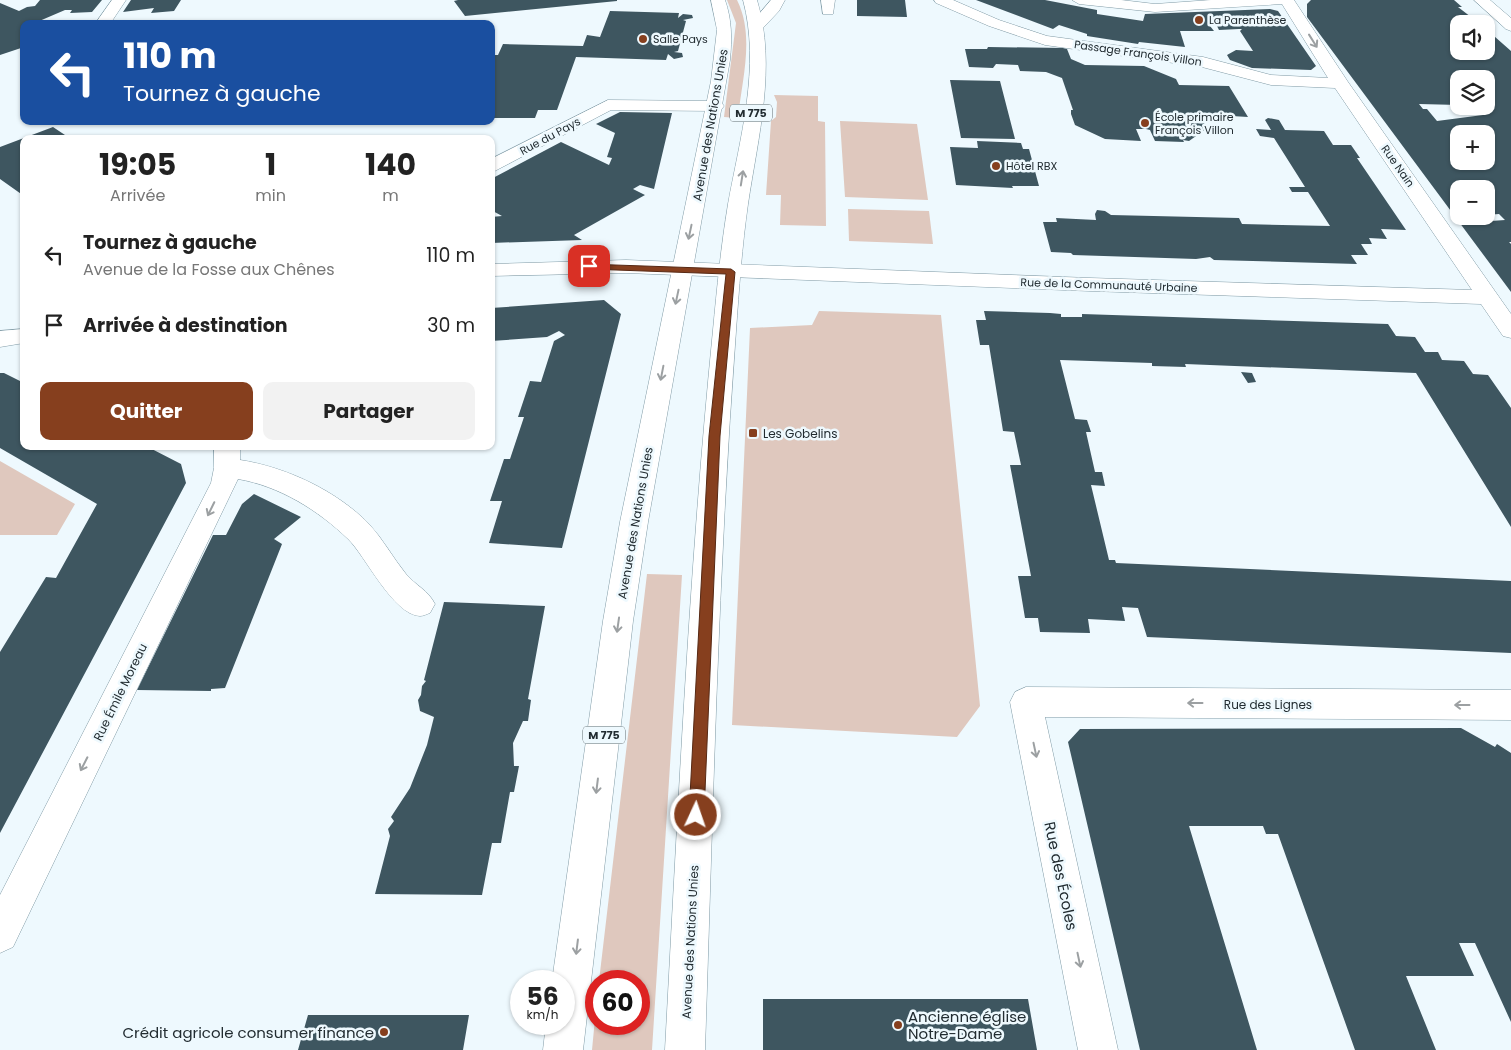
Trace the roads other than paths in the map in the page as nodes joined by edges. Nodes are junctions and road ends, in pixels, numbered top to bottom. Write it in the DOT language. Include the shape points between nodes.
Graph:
graph roads {
  1 [pos="119,0"];
  2 [pos="718,0"];
  3 [pos="750,0"];
  4 [pos="778,0"];
  5 [pos="942,0"];
  6 [pos="1079,0"];
  7 [pos="1279,0"];
  8 [pos="1287,0"];
  9 [pos="1481,0"];
  10 [pos="105,20"];
  11 [pos="757,26"];
  12 [pos="1511,26"];
  13 [pos="1340,83"];
  14 [pos="715,106"];
  15 [pos="495,165"];
  16 [pos="682,269"];
  17 [pos="495,270"];
  18 [pos="731,272"];
  19 [pos="1498,305"];
  20 [pos="1511,331"];
  21 [pos="20,337"];
  22 [pos="0,340"];
  23 [pos="227,457"];
  24 [pos="420,604"];
  25 [pos="1026,702"];
  26 [pos="1511,705"];
  27 [pos="0,934"];
  28 [pos="564,1050"];
  29 [pos="685,1050"];
  30 [pos="1098,1050"];
  1 -- 10 [label="street"];
  2 -- 14 [label="street, Avenue des Nations Unies / M 775" via="725,22 725,36"];
  3 -- 11 [label="street, Avenue des Nations Unies / M 775"];
  4 -- 11 [label="street"];
  5 -- 13 [label="street, Passage François Villon" via="1044,40 1203,62 1271,80"];
  6 -- 7 [label="street" via="1154,8"];
  8 -- 13 [label="street, Rue Nain, one-way"];
  9 -- 12 [label="street"];
  18 -- 11 [label="street, Avenue des Nations Unies / M 775, one-way" via="758,53"];
  13 -- 19 [label="street, Rue Nain"];
  14 -- 15 [label="street, Rue du Pays" via="608,105"];
  14 -- 16 [label="street, Avenue des Nations Unies / M 775, one-way"];
  16 -- 17 [label="street, Rue de la Communauté Urbaine" via="568,266"];
  16 -- 18 [label="street, Rue de la Communauté Urbaine"];
  16 -- 28 [label="street, Avenue des Nations Unies / M 775, one-way" via="626,570"];
  18 -- 19 [label="street, Rue de la Communauté Urbaine"];
  18 -- 29 [label="street, Avenue des Nations Unies / M 775" via="714,436"];
  19 -- 20 [label="street, Rue Nain"];
  21 -- 22 [label="street"];
  23 -- 24 [label="street" via="318,499 359,532 397,584"];
  23 -- 27 [label="street, Rue Émile Moreau, one-way" via="224,483"];
  26 -- 25 [label="street, Rue des Lignes, one-way"];
  25 -- 30 [label="street, Rue des Écoles, one-way"];
}
